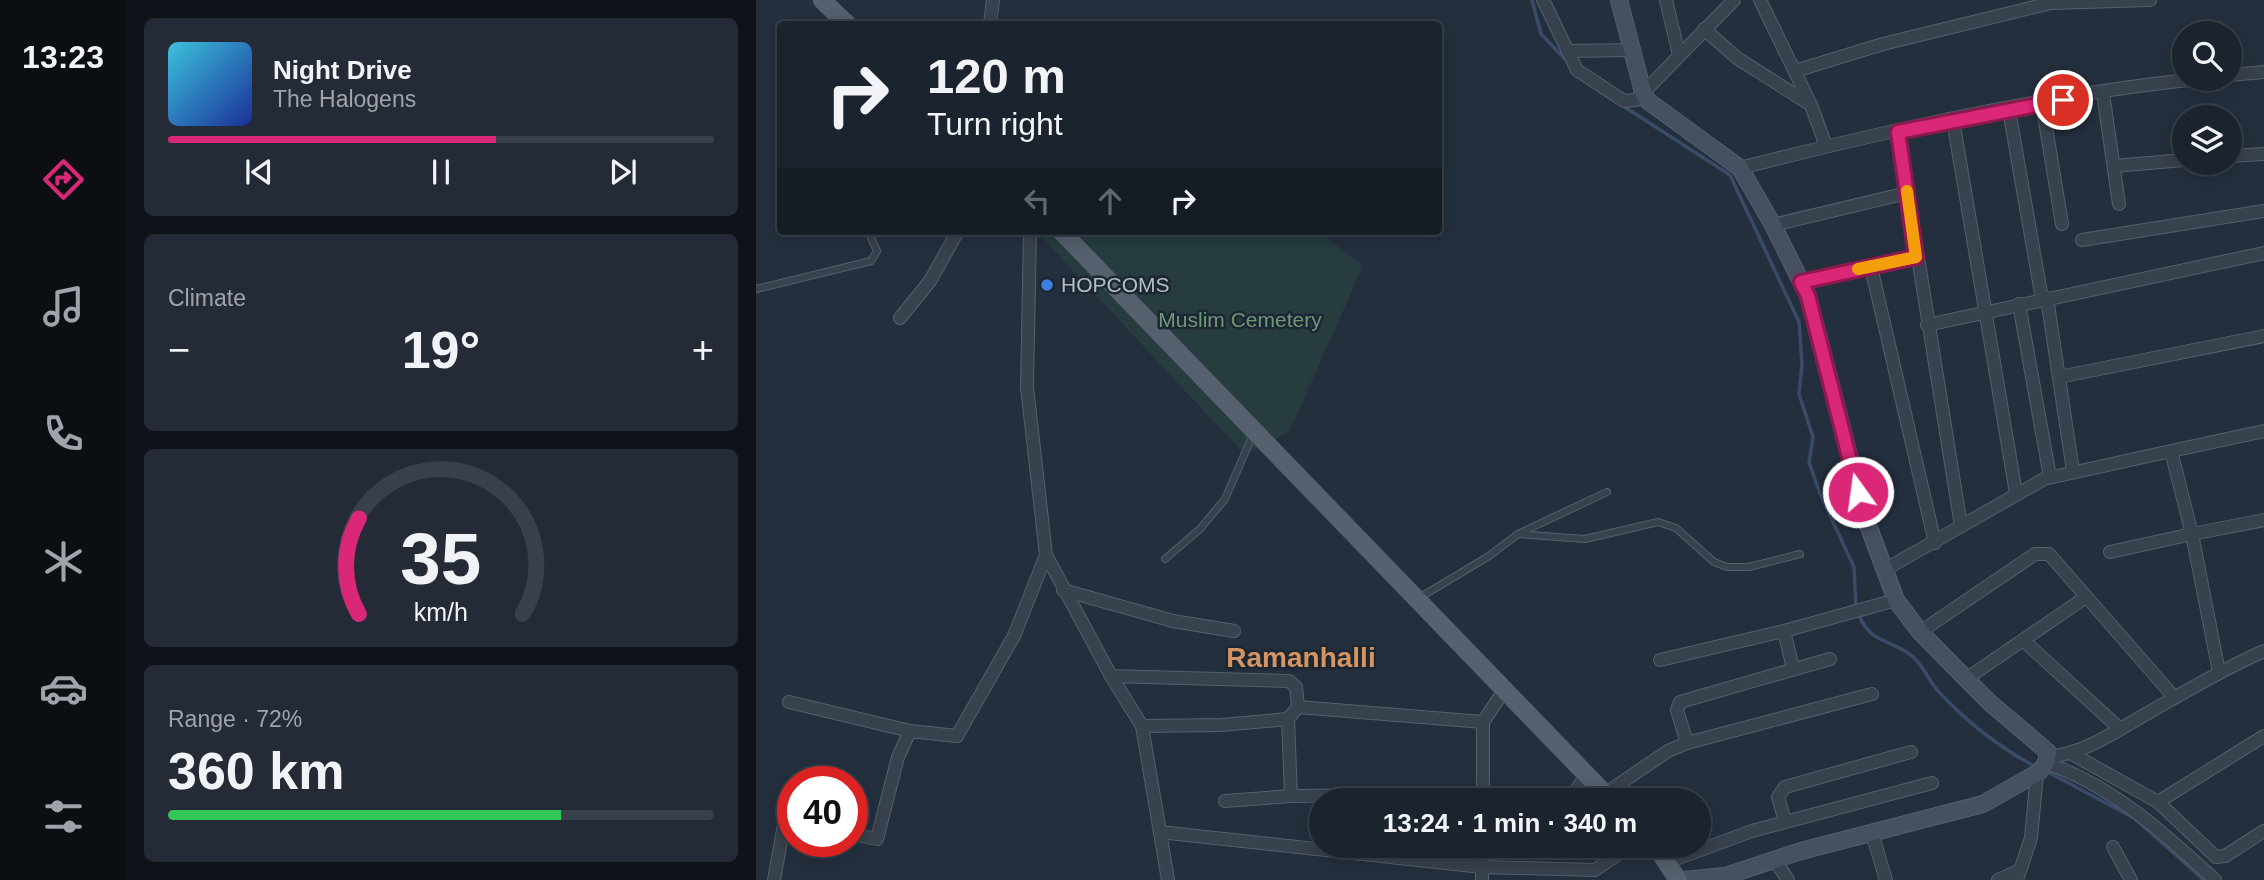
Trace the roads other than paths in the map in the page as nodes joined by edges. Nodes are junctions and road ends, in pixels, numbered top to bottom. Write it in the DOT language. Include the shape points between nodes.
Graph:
graph roads {
  1 [pos="822,0"];
  2 [pos="993,0"];
  3 [pos="1543,0"];
  4 [pos="1619,0"];
  5 [pos="1666,0"];
  6 [pos="1734,0"];
  7 [pos="1760,0"];
  8 [pos="2150,0"];
  9 [pos="1718,7"];
  10 [pos="844,21"];
  11 [pos="990,21"];
  12 [pos="1704,29"];
  13 [pos="1630,50"];
  14 [pos="1567,51"];
  15 [pos="1679,55"];
  16 [pos="1795,71"];
  17 [pos="2264,72"];
  18 [pos="2242,74"];
  19 [pos="2172,83"];
  20 [pos="1643,92"];
  21 [pos="2104,93"];
  22 [pos="2042,103"];
  23 [pos="1811,105"];
  24 [pos="2009,110"];
  25 [pos="1953,120"];
  26 [pos="1898,132"];
  27 [pos="1826,146"];
  28 [pos="2264,154"];
  29 [pos="2242,155"];
  30 [pos="2172,161"];
  31 [pos="2114,166"];
  32 [pos="1740,169"];
  33 [pos="1907,193"];
  34 [pos="2119,204"];
  35 [pos="2264,211"];
  36 [pos="2062,224"];
  37 [pos="1773,225"];
  38 [pos="870,235"];
  39 [pos="956,235"];
  40 [pos="1030,235"];
  41 [pos="1065,235"];
  42 [pos="2082,240"];
  43 [pos="2264,253"];
  44 [pos="1916,257"];
  45 [pos="1871,267"];
  46 [pos="1801,282"];
  47 [pos="756,289"];
  48 [pos="2045,298"];
  49 [pos="2020,304"];
  50 [pos="1985,312"];
  51 [pos="900,318"];
  52 [pos="1927,325"];
  53 [pos="2264,336"];
  54 [pos="2059,377"];
  55 [pos="1255,431"];
  56 [pos="2264,431"];
  57 [pos="2171,451"];
  58 [pos="2073,471"];
  59 [pos="2050,477"];
  60 [pos="1607,492"];
  61 [pos="2015,493"];
  62 [pos="2264,520"];
  63 [pos="1961,526"];
  64 [pos="1518,534"];
  65 [pos="2192,534"];
  66 [pos="1935,543"];
  67 [pos="2110,552"];
  68 [pos="1800,554"];
  69 [pos="1046,555"];
  70 [pos="1165,559"];
  71 [pos="1884,570"];
  72 [pos="1063,590"];
  73 [pos="2086,597"];
  74 [pos="1418,599"];
  75 [pos="1896,600"];
  76 [pos="1234,631"];
  77 [pos="1784,631"];
  78 [pos="1920,632"];
  79 [pos="2023,640"];
  80 [pos="2264,651"];
  81 [pos="1830,659"];
  82 [pos="1660,660"];
  83 [pos="1793,668"];
  84 [pos="2219,672"];
  85 [pos="1111,676"];
  86 [pos="1966,679"];
  87 [pos="1505,689"];
  88 [pos="1872,694"];
  89 [pos="2174,697"];
  90 [pos="789,702"];
  91 [pos="1298,707"];
  92 [pos="1288,719"];
  93 [pos="1483,722"];
  94 [pos="1142,726"];
  95 [pos="2120,729"];
  96 [pos="910,731"];
  97 [pos="2264,736"];
  98 [pos="1687,743"];
  99 [pos="1912,752"];
  100 [pos="2072,754"];
  101 [pos="2043,766"];
  102 [pos="1588,777"];
  103 [pos="1932,783"];
  104 [pos="1483,788"];
  105 [pos="1579,788"];
  106 [pos="1599,788"];
  107 [pos="1292,796"];
  108 [pos="1309,796"];
  109 [pos="1225,801"];
  110 [pos="2158,802"];
  111 [pos="1785,821"];
  112 [pos="2264,831"];
  113 [pos="1160,832"];
  114 [pos="1872,833"];
  115 [pos="868,837"];
  116 [pos="1309,845"];
  117 [pos="1711,847"];
  118 [pos="2113,847"];
  119 [pos="778,857"];
  120 [pos="1407,858"];
  121 [pos="1613,858"];
  122 [pos="1664,858"];
  123 [pos="1774,859"];
  124 [pos="1482,873"];
  125 [pos="2018,875"];
  126 [pos="774,880"];
  127 [pos="1168,880"];
  128 [pos="1678,880"];
  129 [pos="1684,880"];
  130 [pos="1788,880"];
  131 [pos="1886,880"];
  132 [pos="1998,880"];
  133 [pos="2132,880"];
  134 [pos="2215,880"];
  1 -- 10 [label="main road"];
  2 -- 11 [label="street"];
  3 -- 14 [label="street"];
  4 -- 13 [label="street"];
  5 -- 15 [label="street"];
  6 -- 9 [label="street"];
  7 -- 16 [label="street"];
  8 -- 16 [label="street" via="2051,3 1883,44"];
  9 -- 12 [label="street"];
  12 -- 15 [label="street"];
  12 -- 23 [label="street" via="1737,58"];
  13 -- 14 [label="street"];
  13 -- 20 [label="street"];
  14 -- 20 [label="street" via="1577,70 1624,101 1636,100"];
  15 -- 20 [label="street"];
  16 -- 23 [label="street"];
  17 -- 18 [label="street"];
  19 -- 21 [label="street"];
  20 -- 32 [label="street" via="1648,101"];
  21 -- 22 [label="street"];
  21 -- 31 [label="street"];
  22 -- 24 [label="street"];
  22 -- 36 [label="street"];
  23 -- 27 [label="street"];
  24 -- 25 [label="street"];
  24 -- 48 [label="street"];
  25 -- 26 [label="street"];
  25 -- 50 [label="street"];
  26 -- 27 [label="street"];
  26 -- 33 [label="street"];
  27 -- 32 [label="street"];
  28 -- 29 [label="street"];
  30 -- 31 [label="street"];
  31 -- 34 [label="street"];
  32 -- 37 [label="street"];
  33 -- 37 [label="street"];
  33 -- 44 [label="street"];
  35 -- 42 [label="street"];
  37 -- 46 [label="street"];
  38 -- 47 [label="lane" via="877,251 871,261"];
  39 -- 51 [label="street" via="930,281"];
  40 -- 69 [label="street" via="1027,387"];
  41 -- 55 [label="main road"];
  43 -- 48 [label="street"];
  44 -- 45 [label="street"];
  44 -- 52 [label="street"];
  45 -- 46 [label="street"];
  45 -- 66 [label="street"];
  46 -- 71 [label="street" via="1865,517"];
  48 -- 49 [label="street"];
  48 -- 54 [label="street"];
  49 -- 50 [label="street"];
  49 -- 59 [label="street"];
  50 -- 52 [label="street"];
  50 -- 61 [label="street"];
  52 -- 63 [label="street"];
  53 -- 54 [label="street"];
  54 -- 58 [label="street"];
  55 -- 70 [label="lane" via="1225,499 1200,529"];
  55 -- 74 [label="main road"];
  56 -- 57 [label="street"];
  57 -- 58 [label="street"];
  57 -- 65 [label="street"];
  58 -- 59 [label="street"];
  59 -- 61 [label="street"];
  60 -- 64 [label="lane"];
  61 -- 63 [label="street"];
  62 -- 65 [label="street"];
  63 -- 66 [label="street"];
  64 -- 68 [label="lane" via="1585,539 1658,522 1676,528 1714,562 1727,567 1749,567"];
  64 -- 74 [label="lane"];
  65 -- 67 [label="street"];
  65 -- 84 [label="street"];
  66 -- 71 [label="street"];
  69 -- 72 [label="street"];
  69 -- 96 [label="street" via="1014,636 957,736"];
  71 -- 75 [label="street"];
  72 -- 76 [label="street" via="1173,621"];
  72 -- 85 [label="street"];
  73 -- 78 [label="street" via="2053,556 2035,554"];
  73 -- 79 [label="street"];
  73 -- 89 [label="street"];
  74 -- 87 [label="main road"];
  75 -- 77 [label="street"];
  75 -- 78 [label="street"];
  77 -- 82 [label="street"];
  77 -- 83 [label="street"];
  78 -- 86 [label="street"];
  79 -- 86 [label="street"];
  79 -- 95 [label="street"];
  80 -- 84 [label="street"];
  81 -- 83 [label="street"];
  83 -- 98 [label="street" via="1679,702"];
  84 -- 89 [label="street"];
  85 -- 91 [label="street" via="1289,681 1296,687"];
  85 -- 94 [label="street"];
  86 -- 101 [label="street" via="2045,747"];
  87 -- 93 [label="street"];
  87 -- 102 [label="main road"];
  88 -- 98 [label="street"];
  89 -- 95 [label="street"];
  90 -- 96 [label="street"];
  91 -- 92 [label="street"];
  91 -- 93 [label="street"];
  92 -- 94 [label="street"];
  92 -- 107 [label="street"];
  93 -- 104 [label="street"];
  94 -- 113 [label="street"];
  95 -- 100 [label="street"];
  96 -- 115 [label="street" via="898,757 877,839"];
  97 -- 110 [label="street"];
  98 -- 102 [label="street" via="1606,793"];
  99 -- 111 [label="street" via="1784,787 1778,797"];
  100 -- 101 [label="street"];
  100 -- 110 [label="street"];
  101 -- 114 [label="street" via="1983,804"];
  101 -- 125 [label="street" via="2031,838"];
  101 -- 134 [label="street" via="2066,770 2109,793"];
  102 -- 105 [label="street"];
  102 -- 106 [label="main road"];
  103 -- 111 [label="street"];
  107 -- 108 [label="street"];
  107 -- 109 [label="street"];
  110 -- 112 [label="street" via="2216,857"];
  111 -- 117 [label="street"];
  113 -- 116 [label="street"];
  113 -- 127 [label="street"];
  114 -- 123 [label="street"];
  114 -- 131 [label="street"];
  118 -- 133 [label="street"];
  119 -- 126 [label="street"];
  120 -- 124 [label="street"];
  121 -- 124 [label="street" via="1595,870"];
  122 -- 128 [label="main road"];
  123 -- 129 [label="street" via="1725,876"];
  123 -- 130 [label="street"];
  125 -- 132 [label="street"];
}
